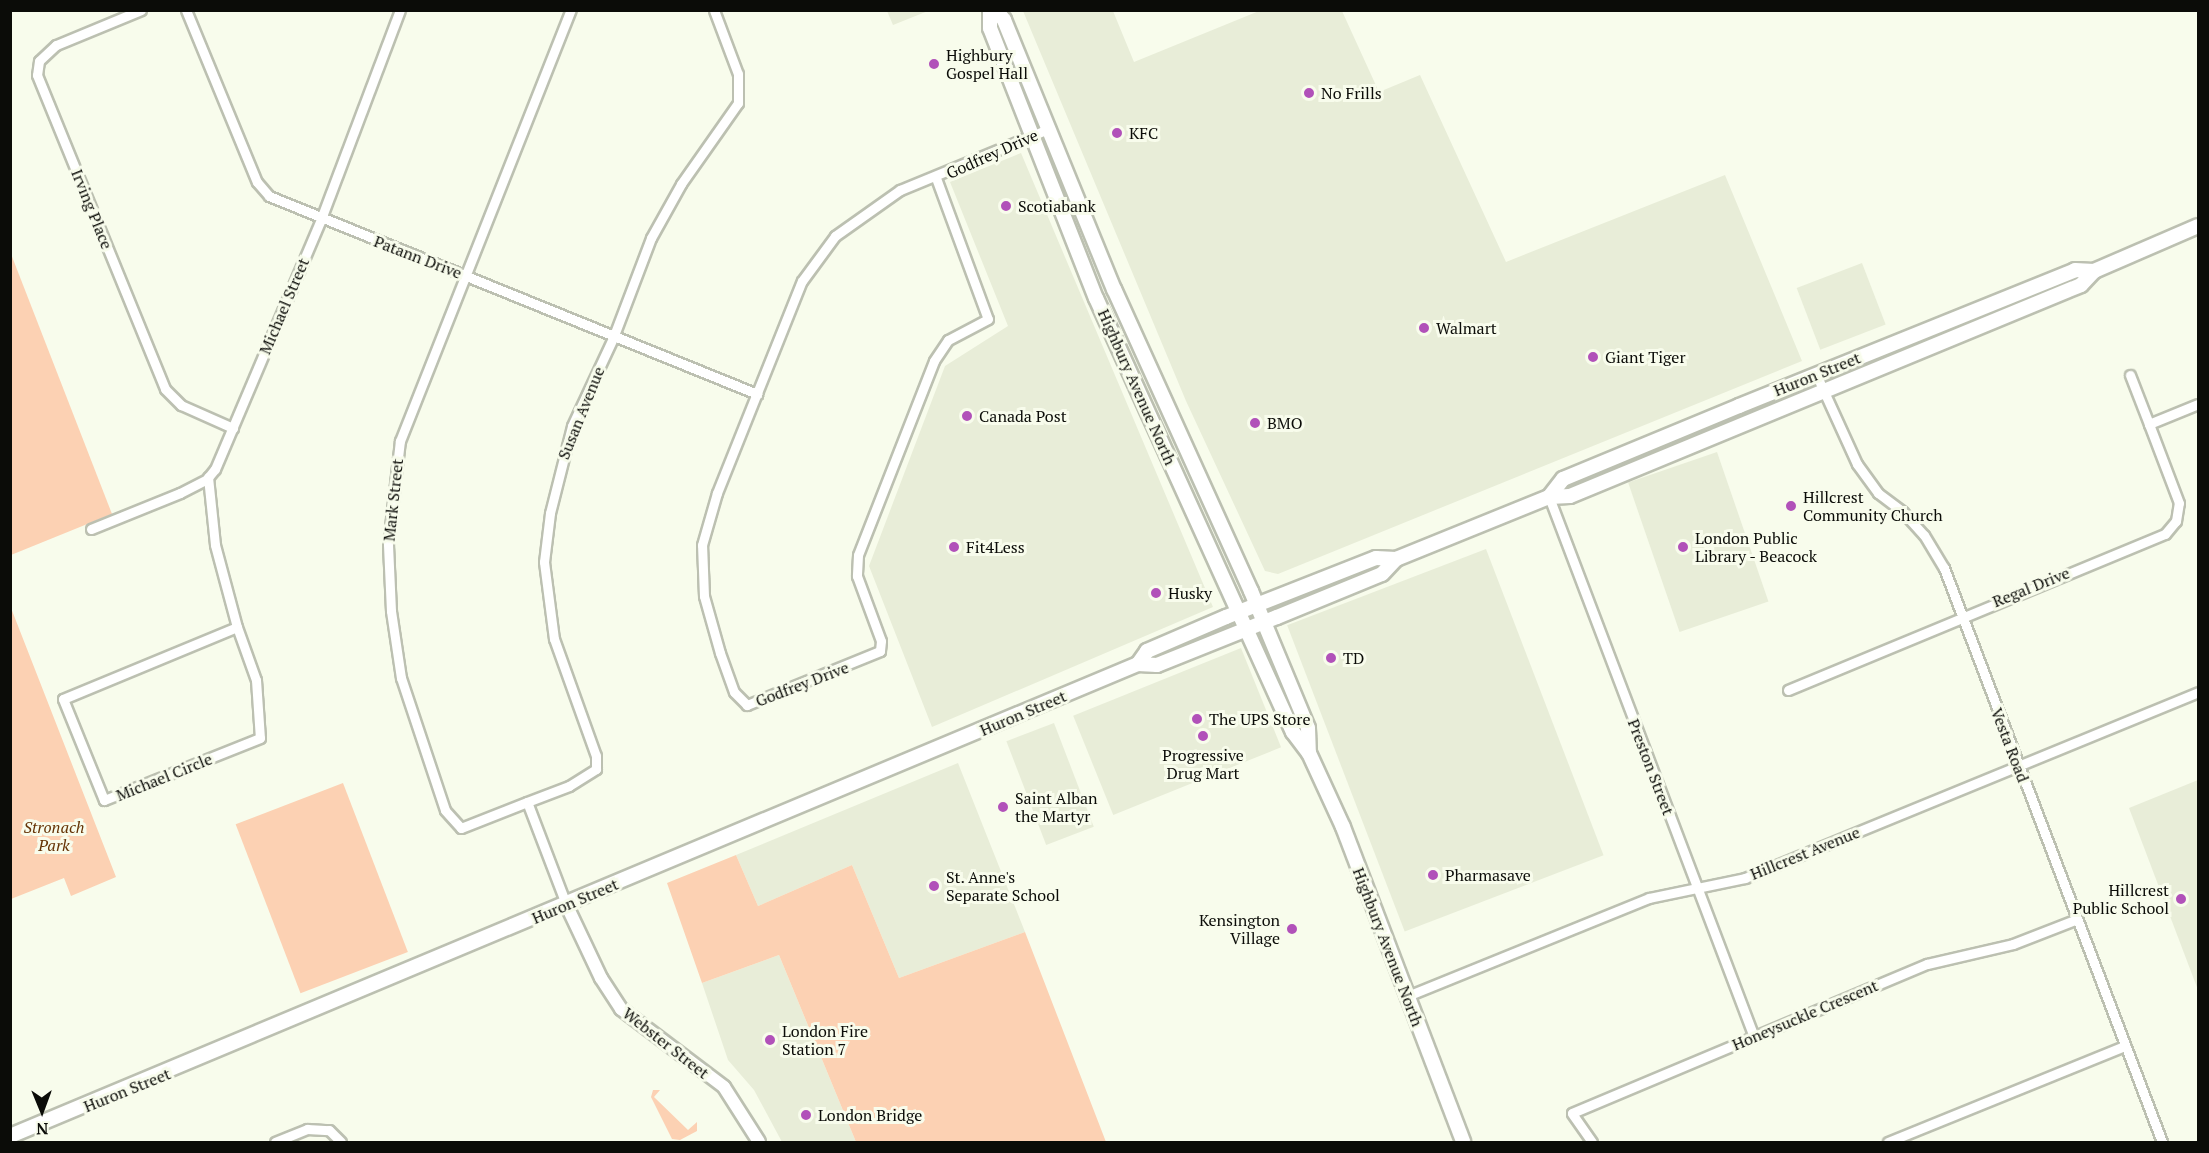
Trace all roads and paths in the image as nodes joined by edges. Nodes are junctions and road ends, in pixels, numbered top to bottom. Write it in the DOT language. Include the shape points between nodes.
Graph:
graph roads {
  1 [pos="141,10"];
  2 [pos="186,10"];
  3 [pos="400,10"];
  4 [pos="571,10"];
  5 [pos="714,10"];
  6 [pos="990,10"];
  7 [pos="996,10"];
  8 [pos="1048,129"];
  9 [pos="1033,135"];
  10 [pos="936,178"];
  11 [pos="321,219"];
  12 [pos="2199,226"];
  13 [pos="2094,271"];
  14 [pos="464,275"];
  15 [pos="613,338"];
  16 [pos="1816,374"];
  17 [pos="2130,375"];
  18 [pos="1824,390"];
  19 [pos="757,394"];
  20 [pos="2199,404"];
  21 [pos="2149,424"];
  22 [pos="233,428"];
  23 [pos="208,477"];
  24 [pos="1549,497"];
  25 [pos="91,529"];
  26 [pos="1396,559"];
  27 [pos="1257,606"];
  28 [pos="1239,612"];
  29 [pos="1960,616"];
  30 [pos="1263,622"];
  31 [pos="237,627"];
  32 [pos="1248,629"];
  33 [pos="1138,664"];
  34 [pos="1788,690"];
  35 [pos="2199,692"];
  36 [pos="1309,753"];
  37 [pos="2018,766"];
  38 [pos="527,802"];
  39 [pos="1698,888"];
  40 [pos="566,904"];
  41 [pos="2077,919"];
  42 [pos="1405,997"];
  43 [pos="1754,1036"];
  44 [pos="2125,1046"];
  45 [pos="10,1136"];
  46 [pos="275,1143"];
  47 [pos="341,1143"];
  48 [pos="759,1143"];
  49 [pos="1463,1143"];
  50 [pos="1592,1143"];
  51 [pos="1888,1143"];
  52 [pos="2162,1143"];
  1 -- 22 [label="street, Irving Place" via="56,45 39,61 37,75 165,389 181,405"];
  2 -- 11 [label="street, Patann Drive" via="257,182 269,196"];
  3 -- 11 [label="street, Michael Street"];
  4 -- 14 [label="street, Mark Street"];
  5 -- 15 [label="street, Susan Avenue" via="738,74 738,103 681,184 651,238"];
  6 -- 9 [label="main road, Highbury Avenue North" via="990,28"];
  7 -- 8 [label="main road, Highbury Avenue North" via="1004,20"];
  8 -- 9 [label="street, Godfrey Drive"];
  8 -- 27 [label="main road, Highbury Avenue North" via="1114,289"];
  9 -- 10 [label="street, Godfrey Drive"];
  9 -- 28 [label="main road, Highbury Avenue North" via="1096,298"];
  10 -- 19 [label="street, Godfrey Drive" via="900,190 836,236 802,281"];
  10 -- 19 [label="street, Godfrey Drive" via="988,319 948,340 934,361 858,555 858,576 881,641 880,651 747,705 734,692 720,653 704,596 702,545"];
  11 -- 14 [label="street, Patann Drive"];
  11 -- 22 [label="street, Michael Street"];
  12 -- 13 [label="main road, Huron Street"];
  13 -- 16 [label="main road, Huron Street" via="2075,270"];
  13 -- 18 [label="main road, Huron Street" via="2081,285"];
  14 -- 15 [label="street, Patann Drive"];
  14 -- 38 [label="street, Mark Street" via="400,441 388,544 391,611 401,678 445,810 454,824 461,828"];
  15 -- 19 [label="street, Patann Drive"];
  15 -- 38 [label="street, Susan Avenue" via="572,426 560,463 544,562 554,639 596,756 596,769 569,786"];
  16 -- 18 [label="street, Vesta Road"];
  16 -- 24 [label="main road, Huron Street" via="1563,479"];
  17 -- 21 [label="street, Regal Drive"];
  18 -- 24 [label="main road, Huron Street" via="1570,496"];
  18 -- 29 [label="street, Vesta Road" via="1857,464 1878,493 1924,535 1944,568"];
  20 -- 21 [label="street"];
  21 -- 29 [label="street, Regal Drive" via="2179,503 2176,520 2165,534"];
  22 -- 23 [label="street, Michael Street"];
  23 -- 25 [label="street" via="180,493"];
  23 -- 31 [label="street, Michael Circle" via="215,545"];
  24 -- 26 [label="main road, Huron Street"];
  24 -- 39 [label="street, Preston Street"];
  26 -- 27 [label="main road, Huron Street" via="1376,558"];
  26 -- 30 [label="main road, Huron Street" via="1382,574"];
  27 -- 28 [label="main road, Huron Street"];
  27 -- 30 [label="main road, Highbury Avenue North"];
  28 -- 32 [label="main road, Highbury Avenue North"];
  28 -- 33 [label="main road, Huron Street" via="1147,651"];
  29 -- 34 [label="street, Regal Drive"];
  29 -- 37 [label="street, Vesta Road"];
  30 -- 32 [label="main road, Huron Street"];
  30 -- 36 [label="main road, Highbury Avenue North" via="1308,728"];
  31 -- 31 [label="street, Michael Circle" via="256,680 260,738 104,800 63,699"];
  32 -- 33 [label="main road, Huron Street" via="1157,664"];
  32 -- 36 [label="main road, Highbury Avenue North" via="1293,732"];
  33 -- 40 [label="main road, Huron Street"];
  35 -- 37 [label="street, Hillcrest Avenue"];
  36 -- 42 [label="main road, Highbury Avenue North" via="1343,827"];
  37 -- 39 [label="street, Hillcrest Avenue" via="1744,878"];
  37 -- 41 [label="street, Vesta Road"];
  38 -- 40 [label="street"];
  39 -- 42 [label="street, Hillcrest Avenue" via="1649,898"];
  39 -- 43 [label="street, Preston Street"];
  40 -- 45 [label="main road, Huron Street"];
  40 -- 48 [label="street, Webster Street" via="601,978 621,1009 724,1087"];
  41 -- 43 [label="street, Honeysuckle Crescent" via="2013,944 1927,964"];
  41 -- 44 [label="street, Vesta Road"];
  42 -- 49 [label="main road, Highbury Avenue North"];
  43 -- 50 [label="street, Honeysuckle Crescent" via="1572,1113"];
  44 -- 51 [label="street"];
  44 -- 52 [label="street, Vesta Road"];
  46 -- 47 [label="street" via="307,1129 330,1130"];
}
